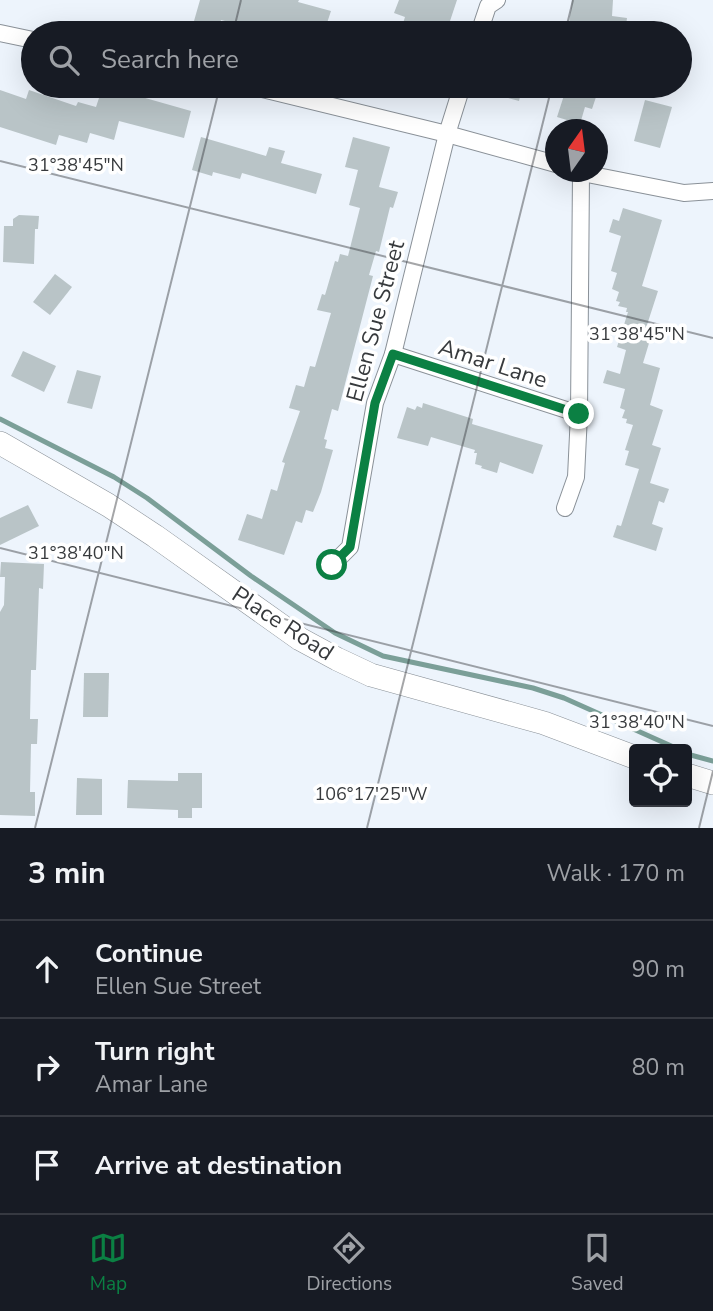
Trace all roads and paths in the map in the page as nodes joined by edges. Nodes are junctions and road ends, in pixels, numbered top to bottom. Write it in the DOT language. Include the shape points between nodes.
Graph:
graph roads {
  1 [pos="497,0"];
  2 [pos="483,21"];
  3 [pos="0,33"];
  4 [pos="21,37"];
  5 [pos="299,98"];
  6 [pos="458,98"];
  7 [pos="447,134"];
  8 [pos="545,160"];
  9 [pos="608,178"];
  10 [pos="579,182"];
  11 [pos="713,191"];
  12 [pos="393,354"];
  13 [pos="579,414"];
  14 [pos="0,443"];
  15 [pos="565,508"];
  16 [pos="332,565"];
  17 [pos="629,755"];
  18 [pos="692,777"];
  19 [pos="713,783"];
  1 -- 2 [label="street" via="488,6"];
  3 -- 4 [label="street"];
  5 -- 7 [label="street"];
  6 -- 7 [label="street, Ellen Sue Street"];
  7 -- 8 [label="street"];
  7 -- 12 [label="street, Ellen Sue Street"];
  9 -- 11 [label="street" via="684,192"];
  10 -- 13 [label="street"];
  12 -- 13 [label="street, Amar Lane"];
  12 -- 16 [label="street, Ellen Sue Street" via="375,403 350,547"];
  13 -- 15 [label="street" via="576,477"];
  14 -- 17 [label="street, Place Road" via="127,517 300,639 337,659 372,675 532,720"];
  18 -- 19 [label="street"];
}
